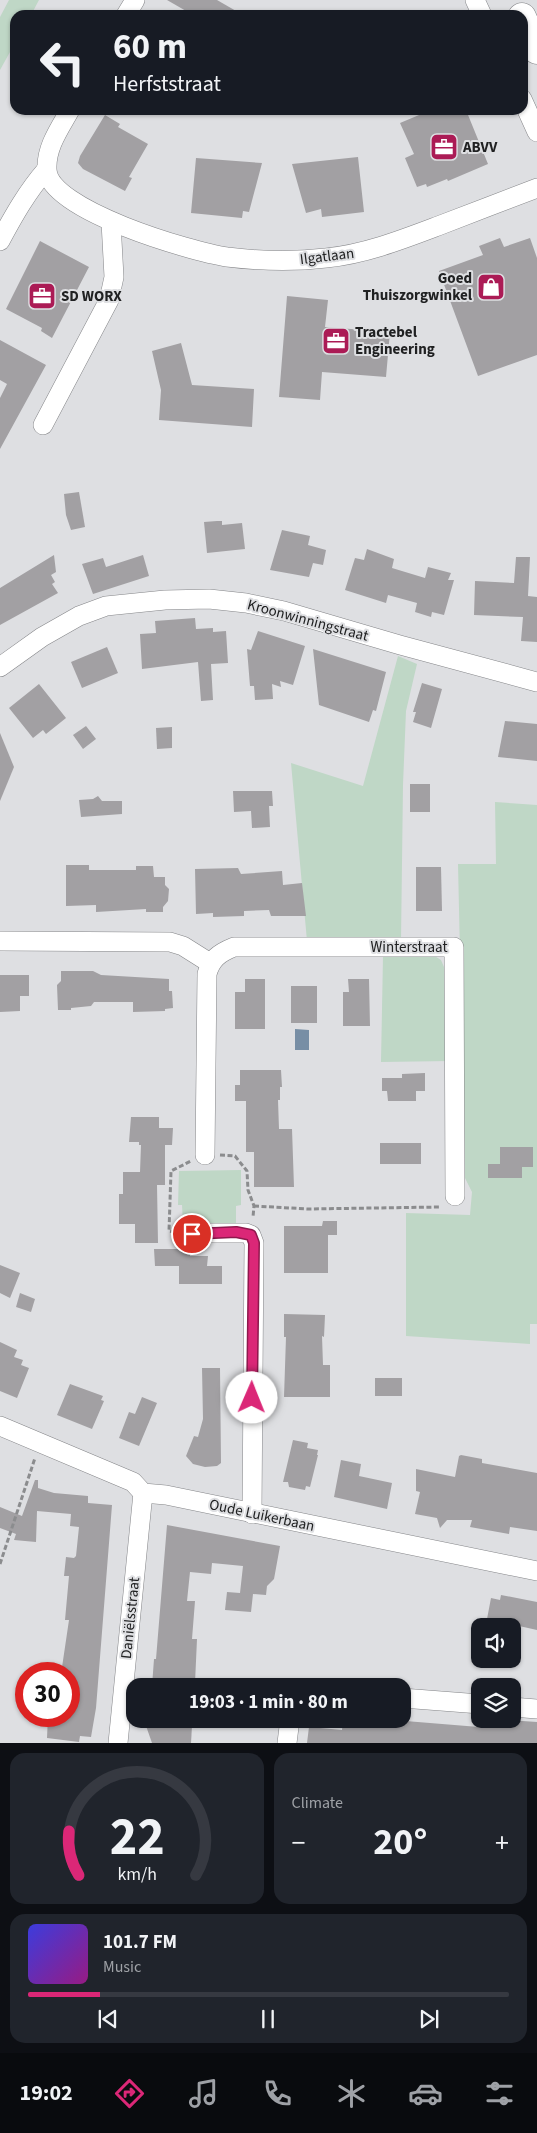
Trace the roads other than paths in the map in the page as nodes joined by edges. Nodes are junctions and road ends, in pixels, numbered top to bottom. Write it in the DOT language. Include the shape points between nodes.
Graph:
graph roads {
  1 [pos="528,30"];
  2 [pos="537,50"];
  3 [pos="528,112"];
  4 [pos="67,115"];
  5 [pos="537,132"];
  6 [pos="46,170"];
  7 [pos="537,188"];
  8 [pos="111,222"];
  9 [pos="0,241"];
  10 [pos="43,425"];
  11 [pos="2,663"];
  12 [pos="537,682"];
  13 [pos="0,941"];
  14 [pos="210,963"];
  15 [pos="205,1155"];
  16 [pos="455,1196"];
  17 [pos="192,1234"];
  18 [pos="0,1426"];
  19 [pos="143,1493"];
  20 [pos="252,1514"];
  21 [pos="537,1571"];
  22 [pos="411,1699"];
  23 [pos="471,1703"];
  24 [pos="521,1708"];
  25 [pos="537,1709"];
  26 [pos="289,1728"];
  27 [pos="118,1743"];
  28 [pos="287,1743"];
  1 -- 2 [label="highway"];
  3 -- 5 [label="street"];
  4 -- 6 [label="street" via="51,144"];
  6 -- 8 [label="street, Ilgatlaan" via="53,185 77,204"];
  6 -- 9 [label="street" via="19,205"];
  7 -- 8 [label="street, Ilgatlaan" via="376,249 326,258 280,261 226,257 178,246"];
  8 -- 10 [label="street" via="115,258 109,300"];
  11 -- 12 [label="street, Kroonwinningstraat" via="79,616 106,606 209,598 284,610"];
  13 -- 14 [label="street" via="170,942 183,946"];
  14 -- 15 [label="street" via="207,974"];
  14 -- 16 [label="street, Winterstraat" via="234,947 454,947"];
  17 -- 20 [label="street" via="236,1232 251,1235 254,1243"];
  18 -- 19 [label="street" via="133,1482"];
  19 -- 20 [label="street, Oude Luikerbaan"];
  19 -- 27 [label="street, Daniëlsstraat"];
  20 -- 21 [label="street, Oude Luikerbaan"];
  22 -- 23 [label="street"];
  24 -- 25 [label="street"];
  26 -- 28 [label="street"];
}
